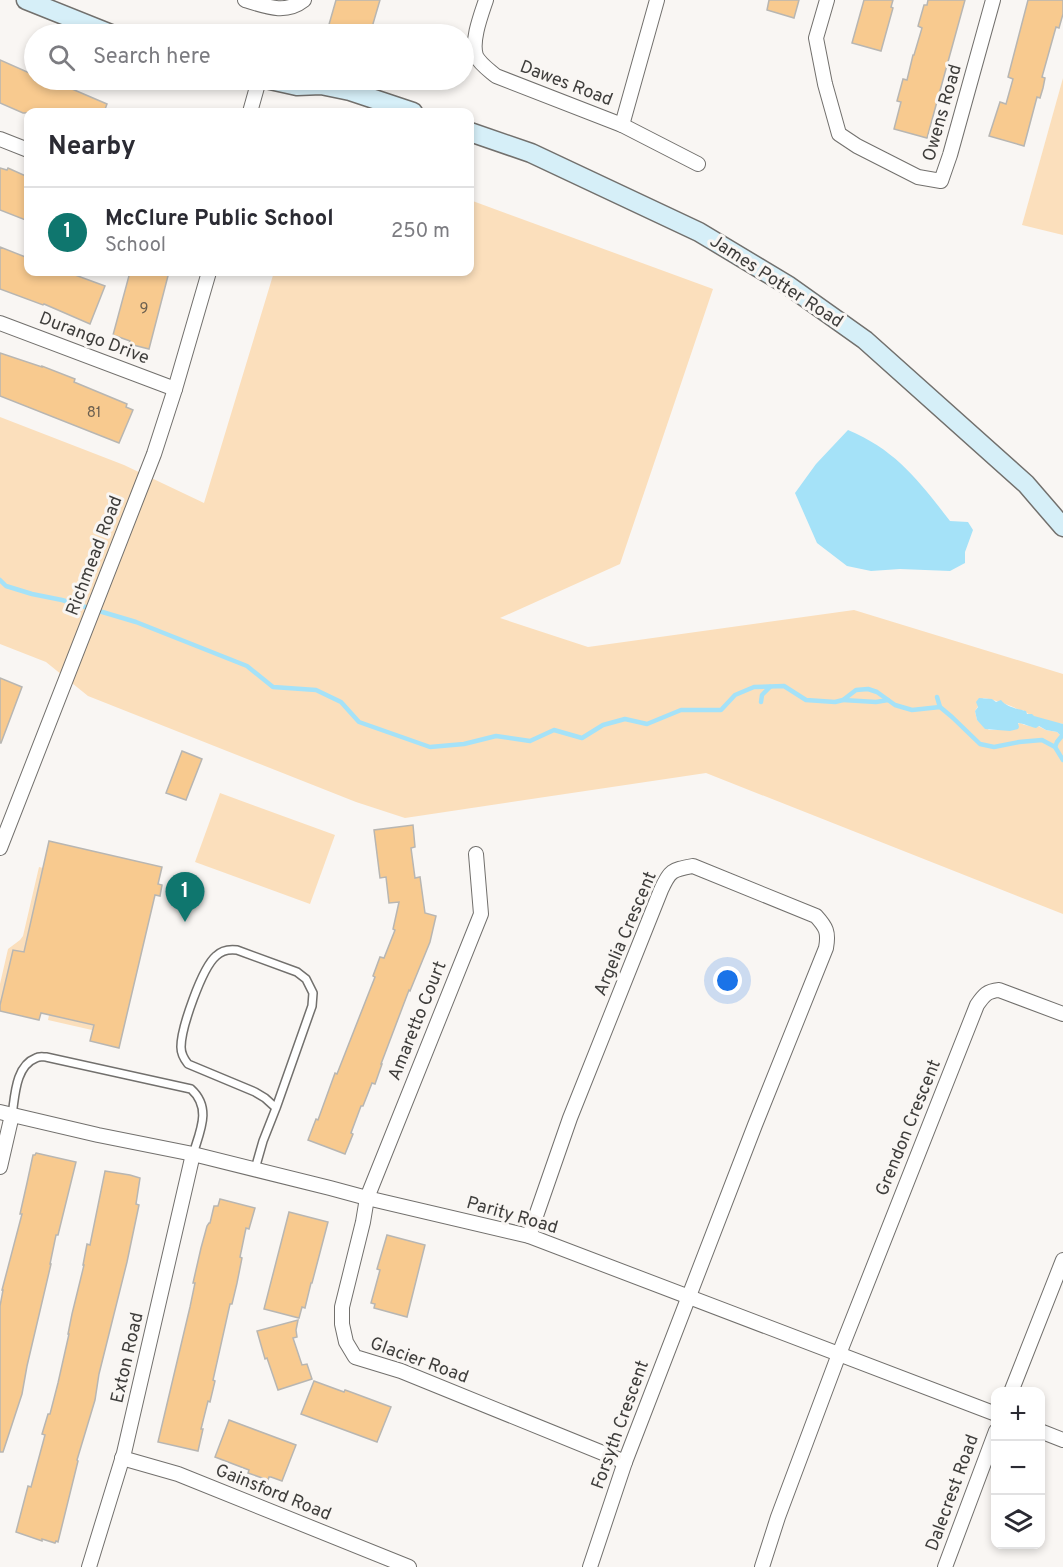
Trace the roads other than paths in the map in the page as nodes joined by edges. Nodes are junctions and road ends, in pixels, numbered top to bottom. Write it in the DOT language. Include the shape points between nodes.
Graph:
graph roads {
  1 [pos="26,0"];
  2 [pos="245,0"];
  3 [pos="303,0"];
  4 [pos="486,0"];
  5 [pos="657,0"];
  6 [pos="827,0"];
  7 [pos="993,0"];
  8 [pos="86,24"];
  9 [pos="256,90"];
  10 [pos="346,90"];
  11 [pos="251,108"];
  12 [pos="401,108"];
  13 [pos="622,125"];
  14 [pos="474,133"];
  15 [pos="0,139"];
  16 [pos="24,148"];
  17 [pos="698,164"];
  18 [pos="208,276"];
  19 [pos="0,323"];
  20 [pos="175,390"];
  21 [pos="1063,527"];
  22 [pos="0,848"];
  23 [pos="476,854"];
  24 [pos="1063,1014"];
  25 [pos="276,1108"];
  26 [pos="6,1113"];
  27 [pos="193,1154"];
  28 [pos="0,1167"];
  29 [pos="255,1169"];
  30 [pos="367,1198"];
  31 [pos="529,1236"];
  32 [pos="1063,1260"];
  33 [pos="688,1297"];
  34 [pos="839,1354"];
  35 [pos="1013,1387"];
  36 [pos="991,1412"];
  37 [pos="1045,1433"];
  38 [pos="1063,1440"];
  39 [pos="992,1441"];
  40 [pos="122,1458"];
  41 [pos="625,1462"];
  42 [pos="89,1567"];
  43 [pos="409,1567"];
  44 [pos="590,1567"];
  45 [pos="762,1567"];
  46 [pos="945,1567"];
  1 -- 8 [label="main road"];
  2 -- 3 [label="street" via="276,9"];
  4 -- 13 [label="street, Dawes Road" via="475,47 483,65 496,76"];
  5 -- 13 [label="street"];
  6 -- 7 [label="street, Owens Road" via="816,38 839,134 918,177 941,181"];
  9 -- 11 [label="street"];
  10 -- 12 [label="main road"];
  13 -- 17 [label="street, Dawes Road"];
  14 -- 21 [label="main road, James Potter Road" via="531,153 699,232 789,285 865,340 1026,484"];
  15 -- 16 [label="street"];
  18 -- 20 [label="street, Richmead Road"];
  19 -- 20 [label="street, Durango Drive"];
  20 -- 22 [label="street, Richmead Road" via="154,454"];
  23 -- 30 [label="street, Amaretto Court" via="481,914"];
  24 -- 34 [label="street, Grendon Crescent" via="999,990 984,995 977,1005"];
  25 -- 25 [label="lane" via="312,1006 313,993 297,972 229,949 214,957 207,968 186,1020 181,1051 188,1064 255,1092"];
  25 -- 29 [label="lane"];
  26 -- 27 [label="street, Parity Road"];
  26 -- 27 [label="lane" via="28,1063 36,1058 57,1059 191,1089 203,1106"];
  26 -- 28 [label="street"];
  27 -- 29 [label="street, Parity Road"];
  27 -- 40 [label="street, Exton Road"];
  29 -- 30 [label="street, Parity Road"];
  30 -- 31 [label="street, Parity Road"];
  30 -- 41 [label="street, Glacier Road" via="342,1307 346,1342 355,1358 401,1371"];
  31 -- 33 [label="street, Parity Road"];
  31 -- 33 [label="street, Argelia Crescent" via="570,1118 661,890 668,875 693,866 816,916 828,938"];
  32 -- 35 [label="street"];
  33 -- 34 [label="street, Parity Road"];
  33 -- 41 [label="street, Forsyth Crescent"];
  34 -- 36 [label="street, Parity Road"];
  34 -- 45 [label="street"];
  37 -- 38 [label="street"];
  39 -- 46 [label="street, Dalecrest Road"];
  40 -- 42 [label="street, Exton Road"];
  40 -- 43 [label="street, Gainsford Road" via="178,1474"];
  41 -- 44 [label="street, Forsyth Crescent"];
}
